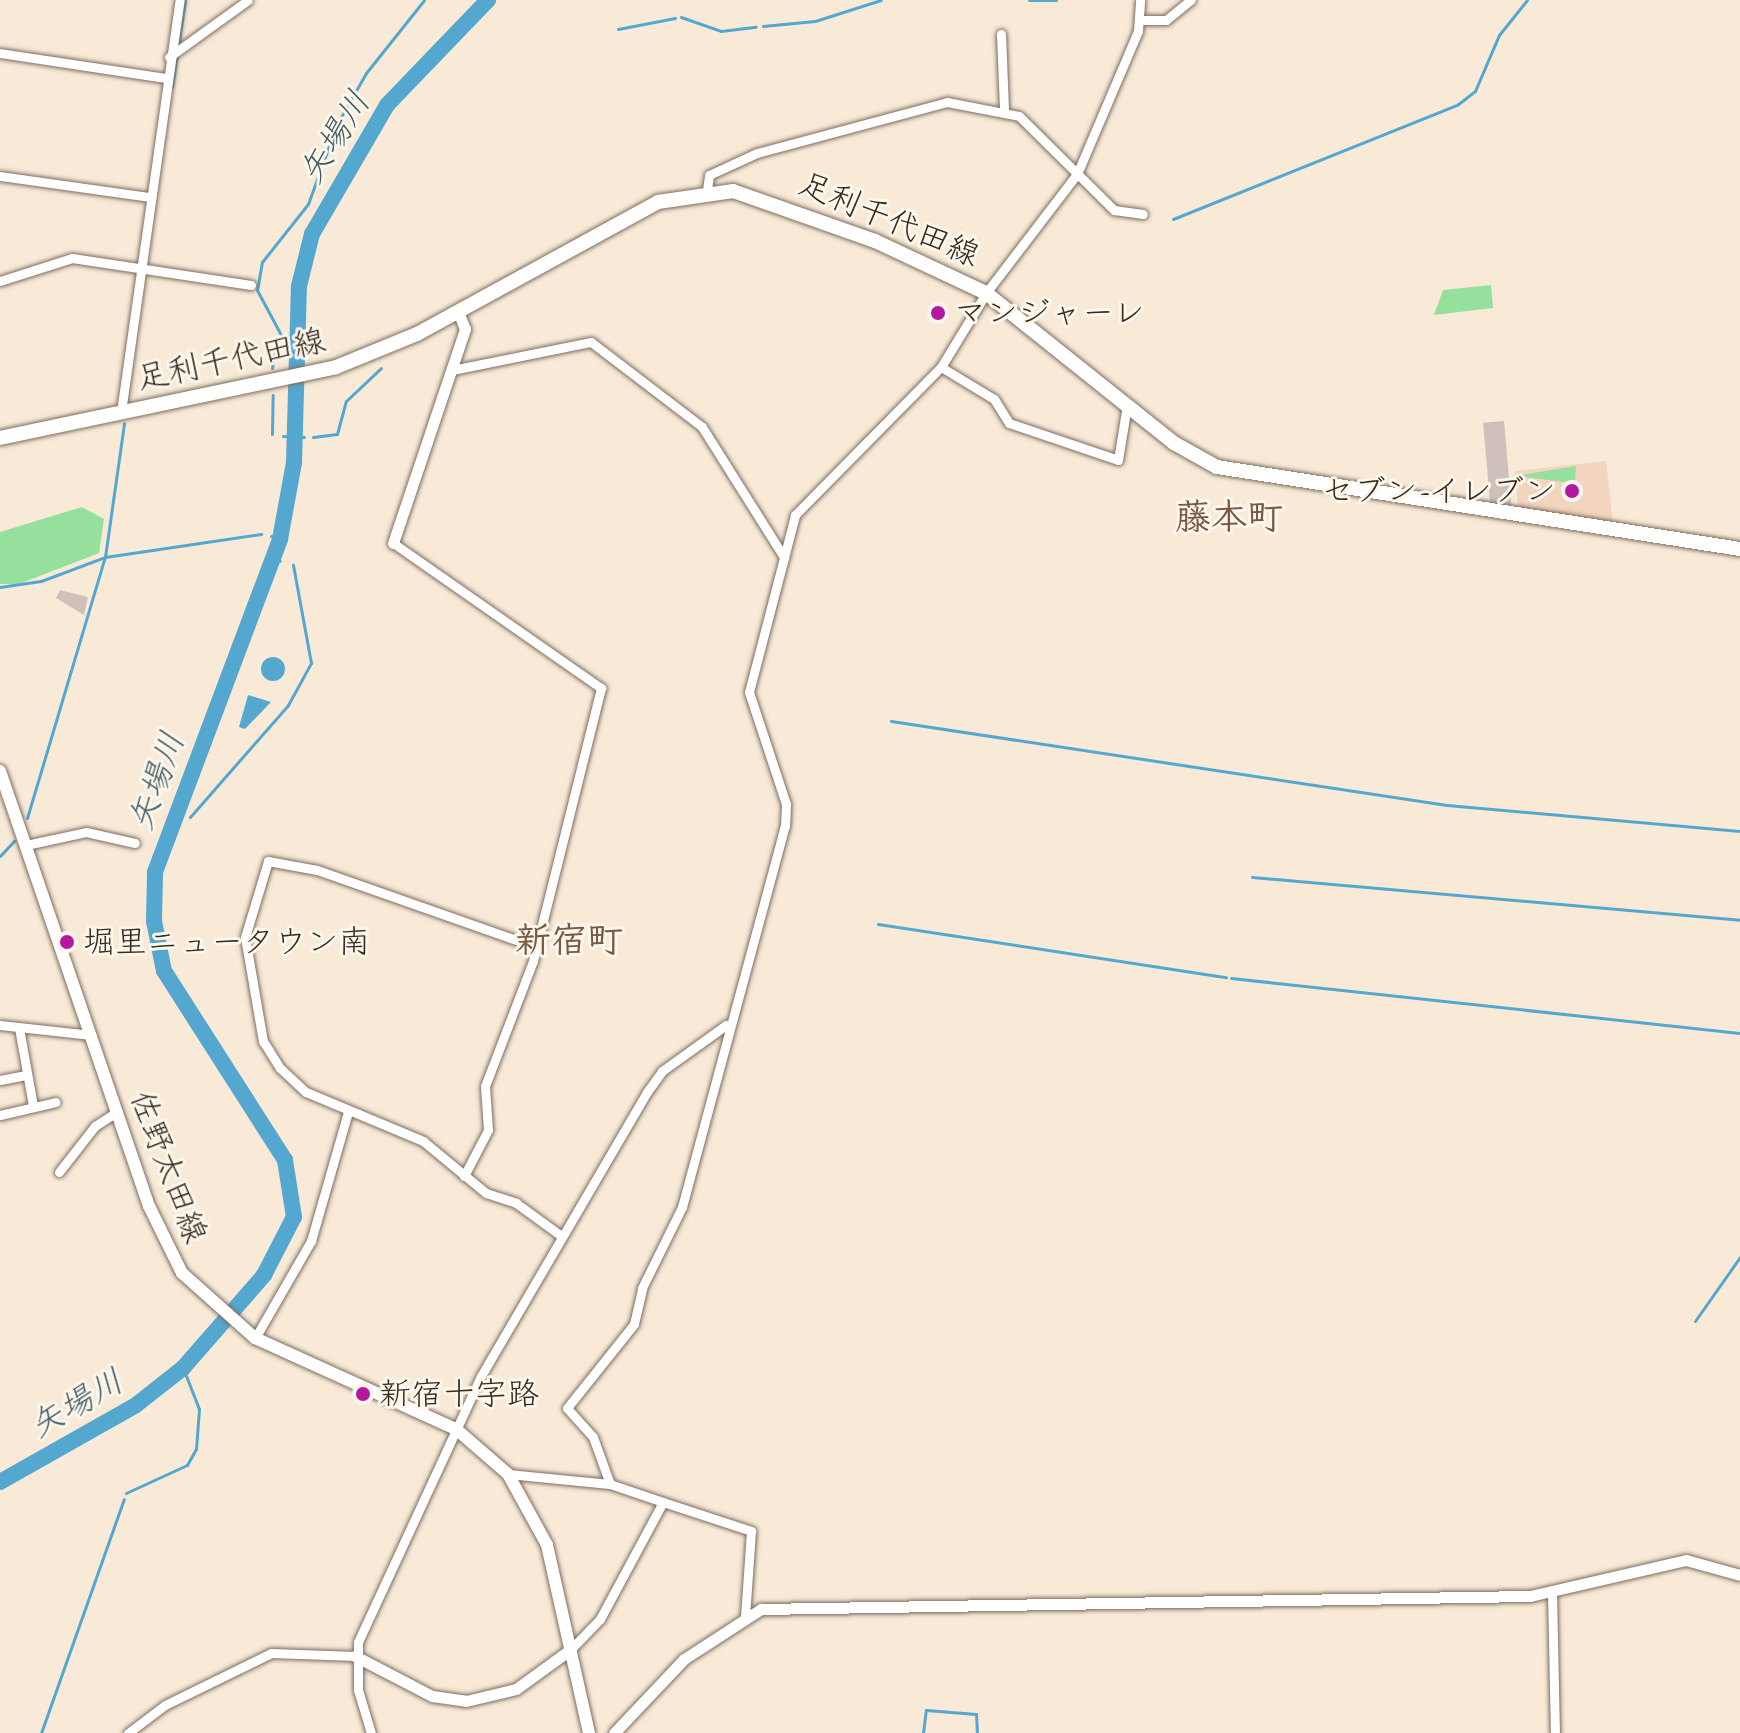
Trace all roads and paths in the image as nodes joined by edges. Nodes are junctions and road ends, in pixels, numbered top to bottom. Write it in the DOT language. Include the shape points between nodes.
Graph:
graph roads {
  1 [pos="180,0"];
  2 [pos="248,0"];
  3 [pos="1140,0"];
  4 [pos="1191,0"];
  5 [pos="1141,20"];
  6 [pos="1001,34"];
  7 [pos="0,53"];
  8 [pos="169,57"];
  9 [pos="166,78"];
  10 [pos="1004,110"];
  11 [pos="1077,174"];
  12 [pos="0,176"];
  13 [pos="707,190"];
  14 [pos="150,197"];
  15 [pos="1143,214"];
  16 [pos="141,270"];
  17 [pos="0,281"];
  18 [pos="251,285"];
  19 [pos="986,293"];
  20 [pos="458,312"];
  21 [pos="941,367"];
  22 [pos="452,370"];
  23 [pos="1127,405"];
  24 [pos="121,412"];
  25 [pos="0,438"];
  26 [pos="393,543"];
  27 [pos="1740,549"];
  28 [pos="784,557"];
  29 [pos="0,771"];
  30 [pos="135,843"];
  31 [pos="26,845"];
  32 [pos="536,947"];
  33 [pos="0,1025"];
  34 [pos="727,1025"];
  35 [pos="19,1028"];
  36 [pos="91,1035"];
  37 [pos="25,1075"];
  38 [pos="0,1080"];
  39 [pos="56,1102"];
  40 [pos="33,1106"];
  41 [pos="118,1111"];
  42 [pos="348,1112"];
  43 [pos="0,1115"];
  44 [pos="59,1172"];
  45 [pos="464,1176"];
  46 [pos="560,1235"];
  47 [pos="255,1338"];
  48 [pos="456,1429"];
  49 [pos="508,1474"];
  50 [pos="610,1484"];
  51 [pos="663,1502"];
  52 [pos="1740,1575"];
  53 [pos="1552,1592"];
  54 [pos="745,1617"];
  55 [pos="571,1649"];
  56 [pos="355,1656"];
  57 [pos="128,1733"];
  58 [pos="371,1733"];
  59 [pos="589,1733"];
  60 [pos="614,1733"];
  61 [pos="1555,1733"];
  1 -- 8 [label="street"];
  2 -- 8 [label="street"];
  3 -- 5 [label="street"];
  4 -- 5 [label="street" via="1166,20"];
  5 -- 11 [label="street"];
  6 -- 10 [label="street"];
  7 -- 9 [label="street"];
  8 -- 9 [label="street"];
  9 -- 14 [label="street"];
  10 -- 11 [label="street"];
  10 -- 13 [label="street" via="937,102 757,153 709,175"];
  11 -- 15 [label="street" via="1114,210"];
  11 -- 19 [label="street"];
  12 -- 14 [label="street"];
  13 -- 19 [label="main road, 足利千代田線" via="764,198"];
  13 -- 20 [label="main road, 足利千代田線" via="643,209"];
  14 -- 16 [label="street"];
  16 -- 17 [label="street" via="62,259"];
  16 -- 18 [label="street"];
  16 -- 24 [label="street"];
  19 -- 21 [label="street"];
  19 -- 23 [label="main road, 足利千代田線"];
  20 -- 22 [label="street" via="465,329"];
  20 -- 24 [label="main road, 足利千代田線" via="374,353 313,372"];
  21 -- 23 [label="street" via="994,399 1009,423 1118,460"];
  21 -- 28 [label="street" via="812,491 795,515"];
  22 -- 26 [label="street"];
  22 -- 28 [label="street" via="591,342 702,427"];
  23 -- 27 [label="main road, 足利千代田線" via="1192,455 1252,477"];
  24 -- 25 [label="main road, 足利千代田線"];
  26 -- 32 [label="street" via="601,688"];
  28 -- 34 [label="street" via="749,692 786,804 785,826"];
  29 -- 31 [label="main road, 佐野太田線"];
  30 -- 31 [label="street" via="86,832"];
  31 -- 36 [label="main road, 佐野太田線"];
  32 -- 42 [label="street" via="317,870 265,863 265,889 245,937 263,1041 306,1092"];
  32 -- 45 [label="street" via="485,1086 488,1130"];
  33 -- 35 [label="street"];
  34 -- 46 [label="street" via="662,1071"];
  34 -- 50 [label="street" via="682,1207 642,1288 634,1324 567,1408 593,1437"];
  35 -- 36 [label="street"];
  35 -- 37 [label="street"];
  36 -- 41 [label="main road, 佐野太田線"];
  37 -- 38 [label="street"];
  37 -- 40 [label="street"];
  39 -- 40 [label="street"];
  40 -- 43 [label="street"];
  41 -- 44 [label="street" via="95,1126"];
  41 -- 47 [label="main road, 佐野太田線" via="168,1250 218,1312"];
  42 -- 45 [label="street" via="423,1141"];
  42 -- 47 [label="street" via="311,1241"];
  45 -- 46 [label="street"];
  46 -- 48 [label="street"];
  47 -- 48 [label="main road, 佐野太田線"];
  48 -- 49 [label="main road, 佐野太田線"];
  48 -- 56 [label="street"];
  49 -- 50 [label="street"];
  49 -- 55 [label="main road, 佐野太田線" via="547,1545"];
  50 -- 51 [label="street"];
  51 -- 54 [label="street" via="751,1531"];
  51 -- 55 [label="street" via="600,1619"];
  52 -- 53 [label="street" via="1686,1560"];
  53 -- 54 [label="street" via="761,1609"];
  53 -- 61 [label="street"];
  54 -- 60 [label="street" via="684,1659"];
  55 -- 56 [label="street" via="516,1689 466,1701 432,1696"];
  55 -- 59 [label="main road, 佐野太田線"];
  56 -- 57 [label="street" via="271,1653 165,1705"];
  56 -- 58 [label="street"];
}
